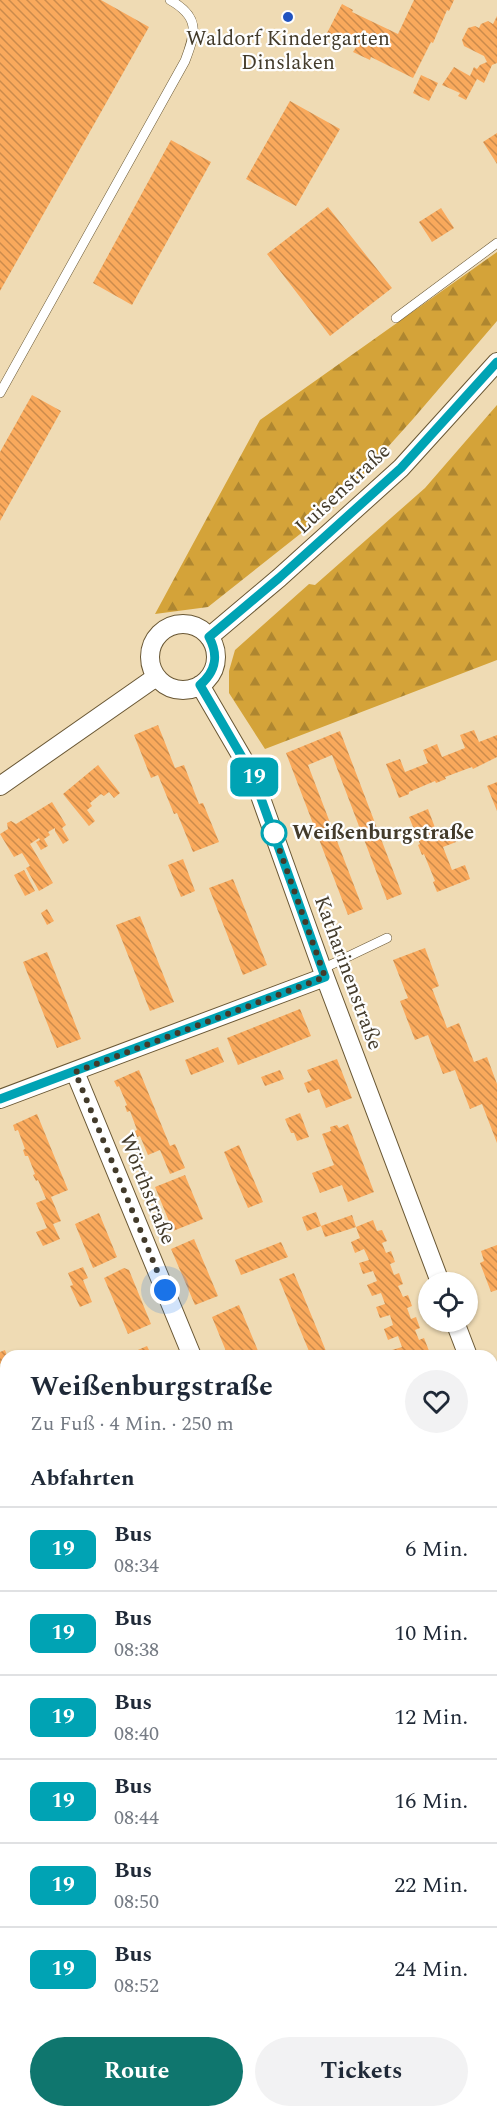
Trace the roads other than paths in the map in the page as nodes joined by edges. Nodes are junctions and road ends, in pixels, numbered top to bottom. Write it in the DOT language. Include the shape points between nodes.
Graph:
graph roads {
  1 [pos="170,0"];
  2 [pos="497,243"];
  3 [pos="396,318"];
  4 [pos="497,362"];
  5 [pos="0,393"];
  6 [pos="209,637"];
  7 [pos="156,677"];
  8 [pos="200,685"];
  9 [pos="0,786"];
  10 [pos="387,938"];
  11 [pos="324,973"];
  12 [pos="75,1072"];
  13 [pos="0,1099"];
  14 [pos="436,1272"];
  15 [pos="459,1332"];
  16 [pos="190,1350"];
  17 [pos="466,1350"];
  1 -- 5 [label="lane" via="191,18 194,36 185,61"];
  2 -- 3 [label="lane"];
  4 -- 6 [label="street, Luisenstraße" via="401,468"];
  6 -- 7 [label="street" via="201,629 179,624 159,634 150,655"];
  6 -- 8 [label="street" via="216,657 214,668"];
  7 -- 8 [label="street" via="181,690"];
  7 -- 9 [label="street"];
  8 -- 11 [label="street, Katharinenstraße" via="253,776"];
  10 -- 11 [label="lane"];
  11 -- 12 [label="street"];
  11 -- 14 [label="street, Katharinenstraße"];
  12 -- 13 [label="street"];
  12 -- 16 [label="street, Wörthstraße"];
  15 -- 17 [label="street"];
}
